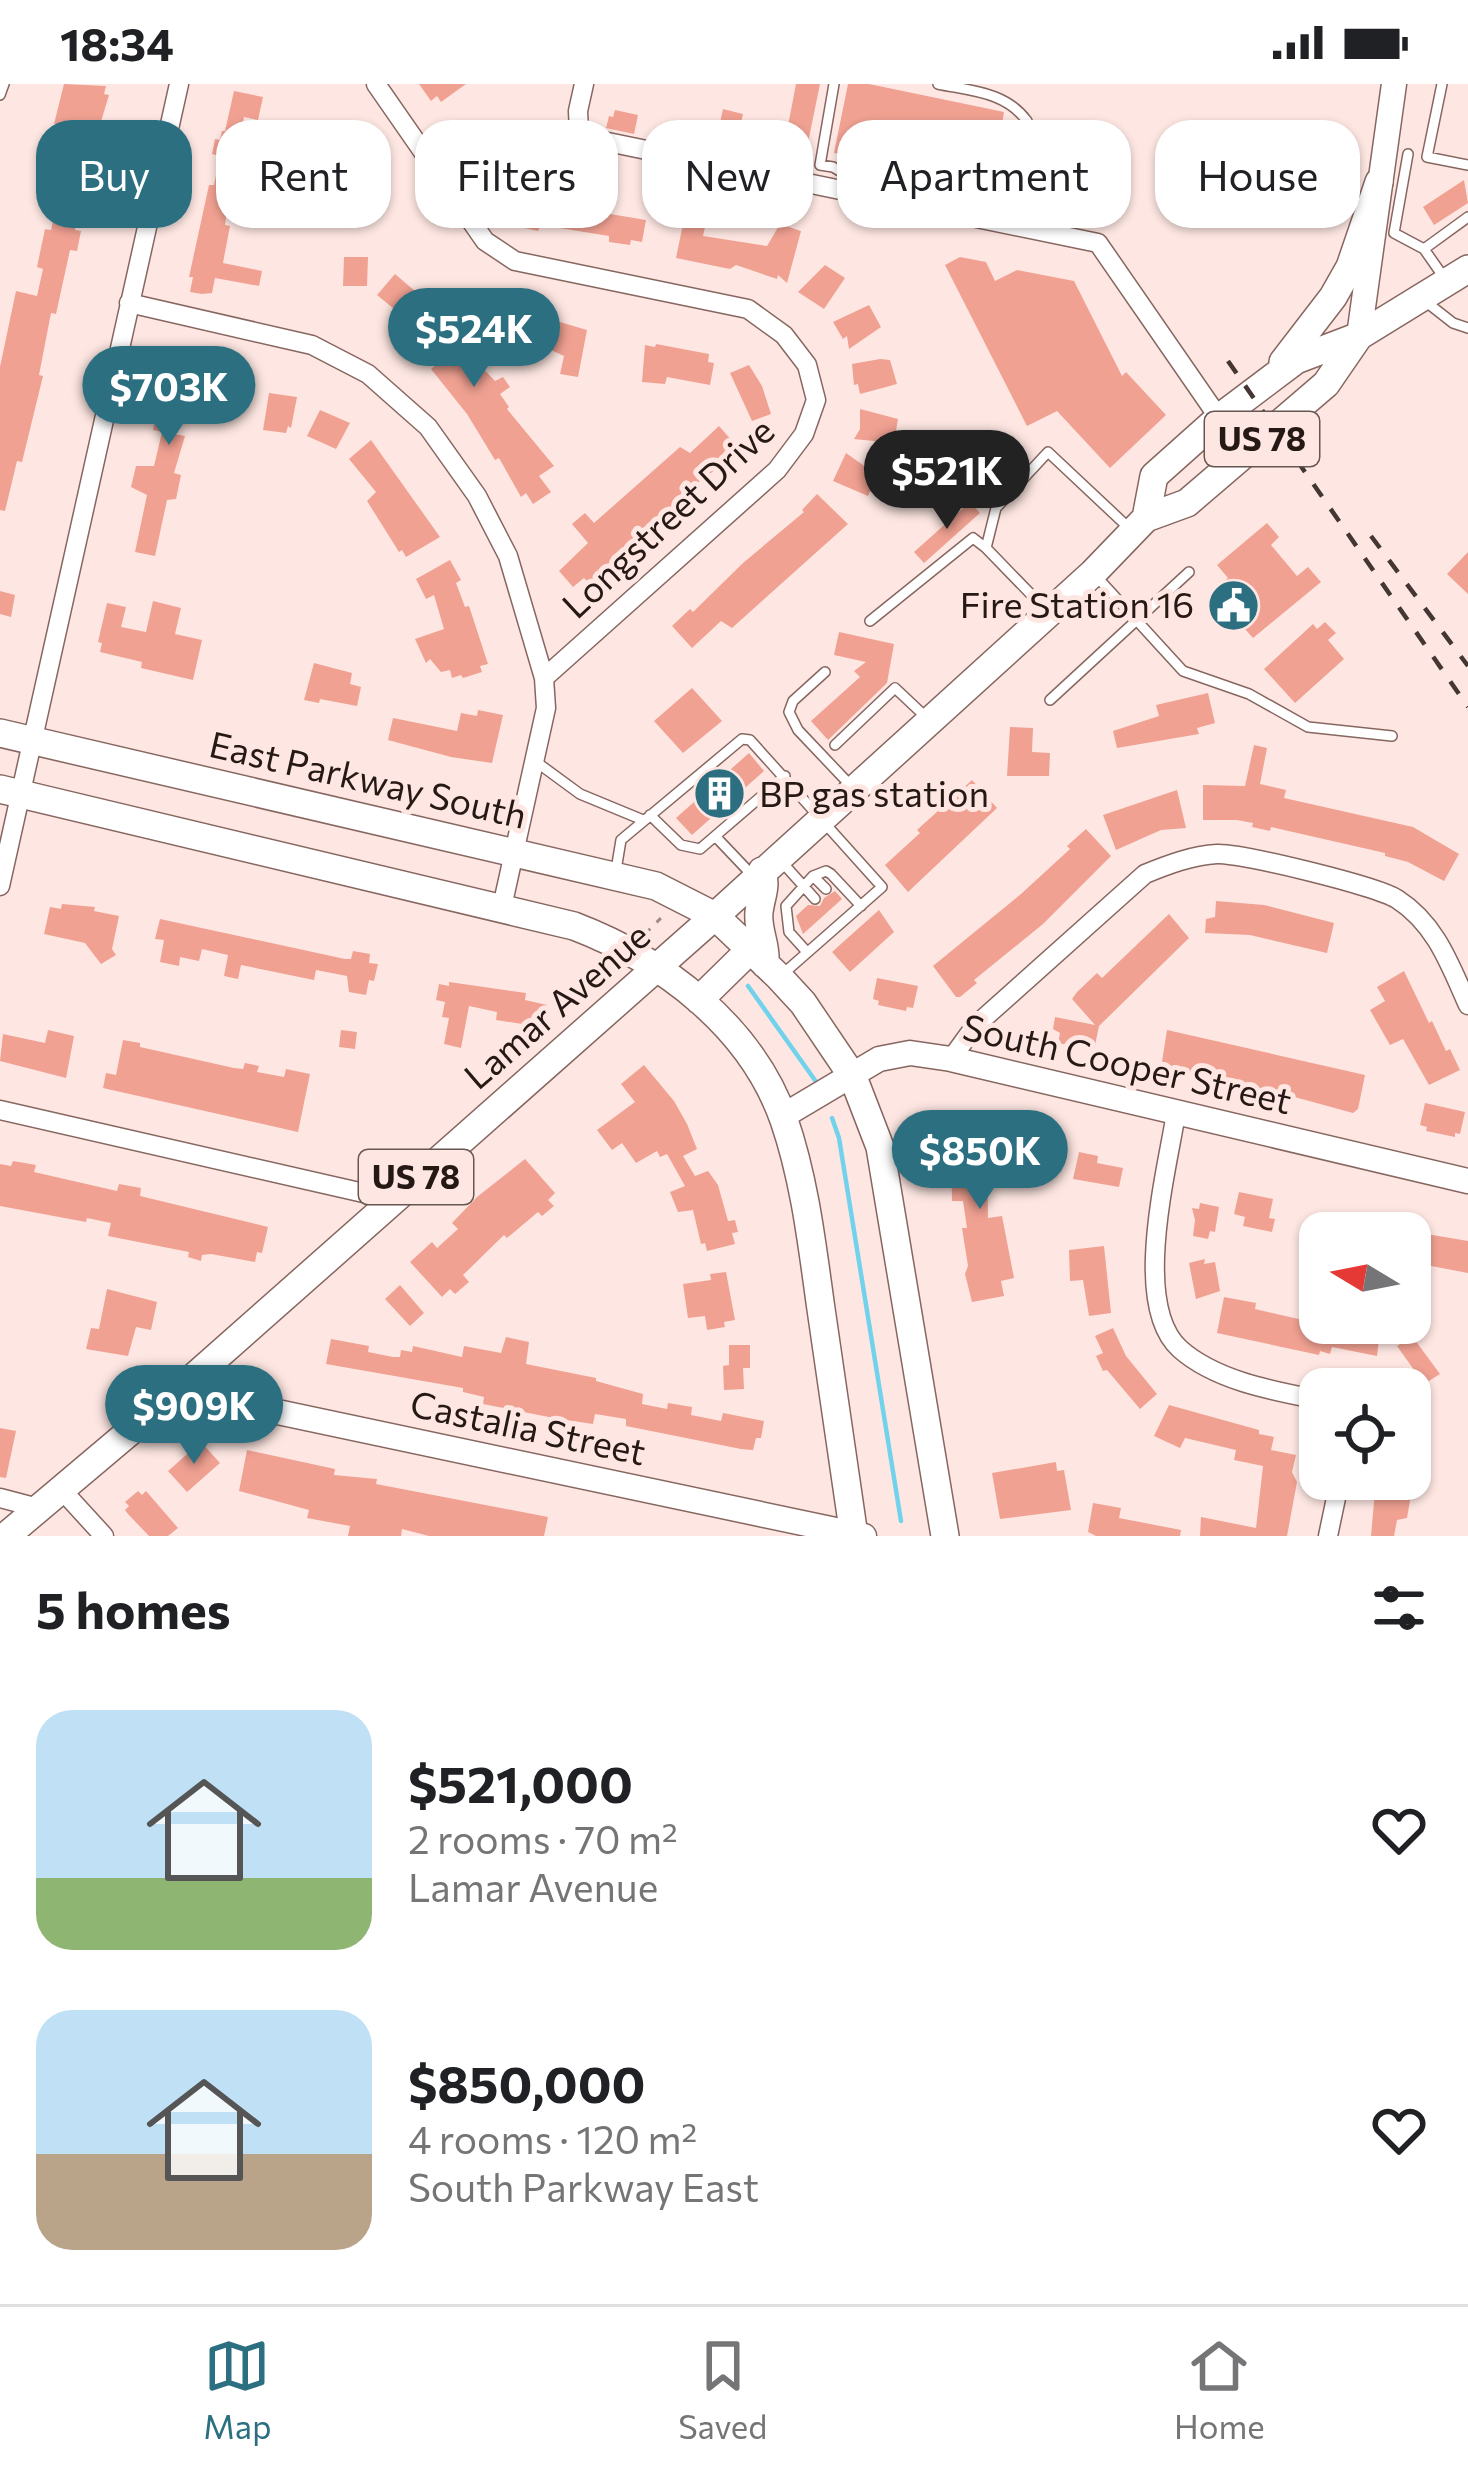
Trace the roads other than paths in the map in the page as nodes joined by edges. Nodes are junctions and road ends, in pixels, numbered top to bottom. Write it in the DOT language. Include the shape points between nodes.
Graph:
graph roads {
  1 [pos="4,84"];
  2 [pos="179,84"];
  3 [pos="376,84"];
  4 [pos="584,84"];
  5 [pos="834,84"];
  6 [pos="938,84"];
  7 [pos="1394,84"];
  8 [pos="1442,84"];
  9 [pos="0,95"];
  10 [pos="171,120"];
  11 [pos="1026,120"];
  12 [pos="1396,153"];
  13 [pos="1427,157"];
  14 [pos="1468,164"];
  15 [pos="837,169"];
  16 [pos="837,190"];
  17 [pos="1384,201"];
  18 [pos="1468,217"];
  19 [pos="146,228"];
  20 [pos="1024,228"];
  21 [pos="1424,249"];
  22 [pos="1458,275"];
  23 [pos="1421,298"];
  24 [pos="129,303"];
  25 [pos="1468,328"];
  26 [pos="1359,336"];
  27 [pos="1267,382"];
  28 [pos="1219,418"];
  29 [pos="1140,525"];
  30 [pos="986,548"];
  31 [pos="1189,572"];
  32 [pos="1093,573"];
  33 [pos="1049,613"];
  34 [pos="1139,619"];
  35 [pos="870,621"];
  36 [pos="825,672"];
  37 [pos="544,678"];
  38 [pos="1051,700"];
  39 [pos="929,719"];
  40 [pos="0,733"];
  41 [pos="1392,736"];
  42 [pos="33,740"];
  43 [pos="835,745"];
  44 [pos="535,761"];
  45 [pos="785,776"];
  46 [pos="853,788"];
  47 [pos="10,792"];
  48 [pos="820,816"];
  49 [pos="646,818"];
  50 [pos="715,836"];
  51 [pos="514,851"];
  52 [pos="765,868"];
  53 [pos="616,875"];
  54 [pos="813,876"];
  55 [pos="803,885"];
  56 [pos="0,886"];
  57 [pos="826,889"];
  58 [pos="790,898"];
  59 [pos="815,899"];
  60 [pos="839,902"];
  61 [pos="861,906"];
  62 [pos="502,908"];
  63 [pos="802,910"];
  64 [pos="826,913"];
  65 [pos="850,915"];
  66 [pos="715,916"];
  67 [pos="814,924"];
  68 [pos="838,926"];
  69 [pos="826,937"];
  70 [pos="807,952"];
  71 [pos="765,964"];
  72 [pos="656,967"];
  73 [pos="699,1000"];
  74 [pos="1468,1005"];
  75 [pos="951,1059"];
  76 [pos="853,1078"];
  77 [pos="0,1110"];
  78 [pos="1176,1113"];
  79 [pos="783,1117"];
  80 [pos="1468,1181"];
  81 [pos="390,1199"];
  82 [pos="178,1391"];
  83 [pos="1299,1394"];
  84 [pos="61,1489"];
  85 [pos="0,1498"];
  86 [pos="1336,1500"];
  87 [pos="38,1508"];
  88 [pos="854,1535"];
  89 [pos="6,1536"];
  90 [pos="104,1536"];
  91 [pos="864,1536"];
  92 [pos="945,1536"];
  93 [pos="1328,1536"];
  1 -- 9 [label="lane"];
  2 -- 10 [label="street"];
  3 -- 37 [label="street, Longstreet Drive" via="485,241 515,261 748,309 784,334 807,365 816,400 804,434 777,470"];
  4 -- 16 [label="street" via="579,131 598,140"];
  5 -- 15 [label="lane" via="820,165"];
  6 -- 11 [label="lane" via="1000,97"];
  7 -- 12 [label="street"];
  8 -- 13 [label="lane"];
  12 -- 13 [label="lane"];
  12 -- 17 [label="street"];
  12 -- 17 [label="lane"];
  13 -- 14 [label="lane"];
  17 -- 21 [label="lane" via="1394,233"];
  17 -- 26 [label="street"];
  17 -- 27 [label="main road" via="1333,297"];
  18 -- 21 [label="lane"];
  19 -- 24 [label="street"];
  20 -- 28 [label="street" via="1098,243"];
  21 -- 22 [label="lane"];
  22 -- 23 [label="main road, Lamar Avenue / US 78"];
  23 -- 25 [label="lane"];
  23 -- 26 [label="main road, Lamar Avenue / US 78"];
  24 -- 37 [label="street" via="312,345 383,387 428,428 478,496 508,556"];
  24 -- 42 [label="street"];
  26 -- 27 [label="main road, Lamar Avenue / US 78" via="1296,360"];
  26 -- 29 [label="main road, Lamar Avenue / US 78" via="1327,384 1187,503"];
  27 -- 28 [label="main road, Lamar Avenue / US 78"];
  28 -- 29 [label="main road, Lamar Avenue / US 78" via="1154,476"];
  29 -- 30 [label="lane" via="1048,452 996,508"];
  29 -- 32 [label="main road, Lamar Avenue / US 78"];
  30 -- 33 [label="lane"];
  30 -- 35 [label="lane" via="973,538"];
  31 -- 34 [label="lane"];
  32 -- 33 [label="main road, Lamar Avenue / US 78"];
  32 -- 34 [label="lane"];
  33 -- 39 [label="main road, Lamar Avenue / US 78"];
  34 -- 38 [label="lane"];
  34 -- 41 [label="lane" via="1183,670 1308,727"];
  36 -- 46 [label="lane" via="789,712"];
  37 -- 44 [label="street" via="547,709"];
  39 -- 43 [label="lane" via="895,688"];
  39 -- 46 [label="main road, Lamar Avenue / US 78"];
  40 -- 42 [label="main road, East Parkway South"];
  42 -- 47 [label="street"];
  42 -- 51 [label="main road, East Parkway South"];
  44 -- 49 [label="lane" via="580,794"];
  44 -- 51 [label="street"];
  45 -- 48 [label="lane"];
  45 -- 49 [label="lane" via="742,740"];
  45 -- 50 [label="lane"];
  46 -- 48 [label="main road, Lamar Avenue / US 78"];
  47 -- 56 [label="street"];
  47 -- 62 [label="main road"];
  48 -- 52 [label="main road, Lamar Avenue / US 78"];
  48 -- 61 [label="lane" via="882,887"];
  49 -- 50 [label="lane" via="681,845 700,849"];
  49 -- 53 [label="lane" via="622,840"];
  50 -- 52 [label="lane"];
  51 -- 53 [label="main road, East Parkway South"];
  51 -- 62 [label="street"];
  52 -- 55 [label="lane"];
  52 -- 66 [label="main road, Lamar Avenue / US 78"];
  52 -- 71 [label="main road"];
  53 -- 66 [label="main road, East Parkway South"];
  54 -- 55 [label="lane"];
  54 -- 57 [label="lane"];
  54 -- 61 [label="lane" via="831,874"];
  55 -- 58 [label="lane"];
  55 -- 59 [label="lane"];
  58 -- 63 [label="lane"];
  58 -- 70 [label="lane" via="786,924"];
  60 -- 65 [label="lane"];
  61 -- 65 [label="lane"];
  62 -- 72 [label="main road" via="616,942"];
  64 -- 68 [label="lane"];
  65 -- 68 [label="lane"];
  66 -- 71 [label="main road, East Parkway South"];
  66 -- 72 [label="main road, Lamar Avenue / US 78"];
  67 -- 69 [label="lane"];
  68 -- 69 [label="lane"];
  69 -- 70 [label="lane"];
  70 -- 71 [label="lane"];
  71 -- 73 [label="main road"];
  71 -- 76 [label="main road, East Parkway South" via="803,1003"];
  72 -- 73 [label="main road"];
  72 -- 81 [label="main road, Lamar Avenue / US 78"];
  73 -- 79 [label="main road" via="750,1056"];
  74 -- 75 [label="street" via="1439,939 1396,898 1218,854 1145,874 975,1026"];
  75 -- 76 [label="street, South Cooper Street" via="879,1059"];
  75 -- 78 [label="street, South Cooper Street"];
  76 -- 79 [label="street, South Cooper Street"];
  76 -- 92 [label="main road, East Parkway South" via="880,1147"];
  77 -- 81 [label="street"];
  78 -- 80 [label="street, South Cooper Street"];
  78 -- 83 [label="street" via="1152,1258 1161,1318 1176,1346 1208,1369"];
  79 -- 88 [label="main road" via="807,1210"];
  81 -- 82 [label="main road, Lamar Avenue / US 78"];
  82 -- 84 [label="main road, Lamar Avenue / US 78"];
  82 -- 88 [label="street, Castalia Street"];
  84 -- 87 [label="main road, Lamar Avenue / US 78"];
  84 -- 90 [label="street"];
  85 -- 87 [label="street"];
  86 -- 93 [label="street"];
  87 -- 89 [label="main road, Lamar Avenue / US 78"];
  88 -- 91 [label="street, Castalia Street"];
}
